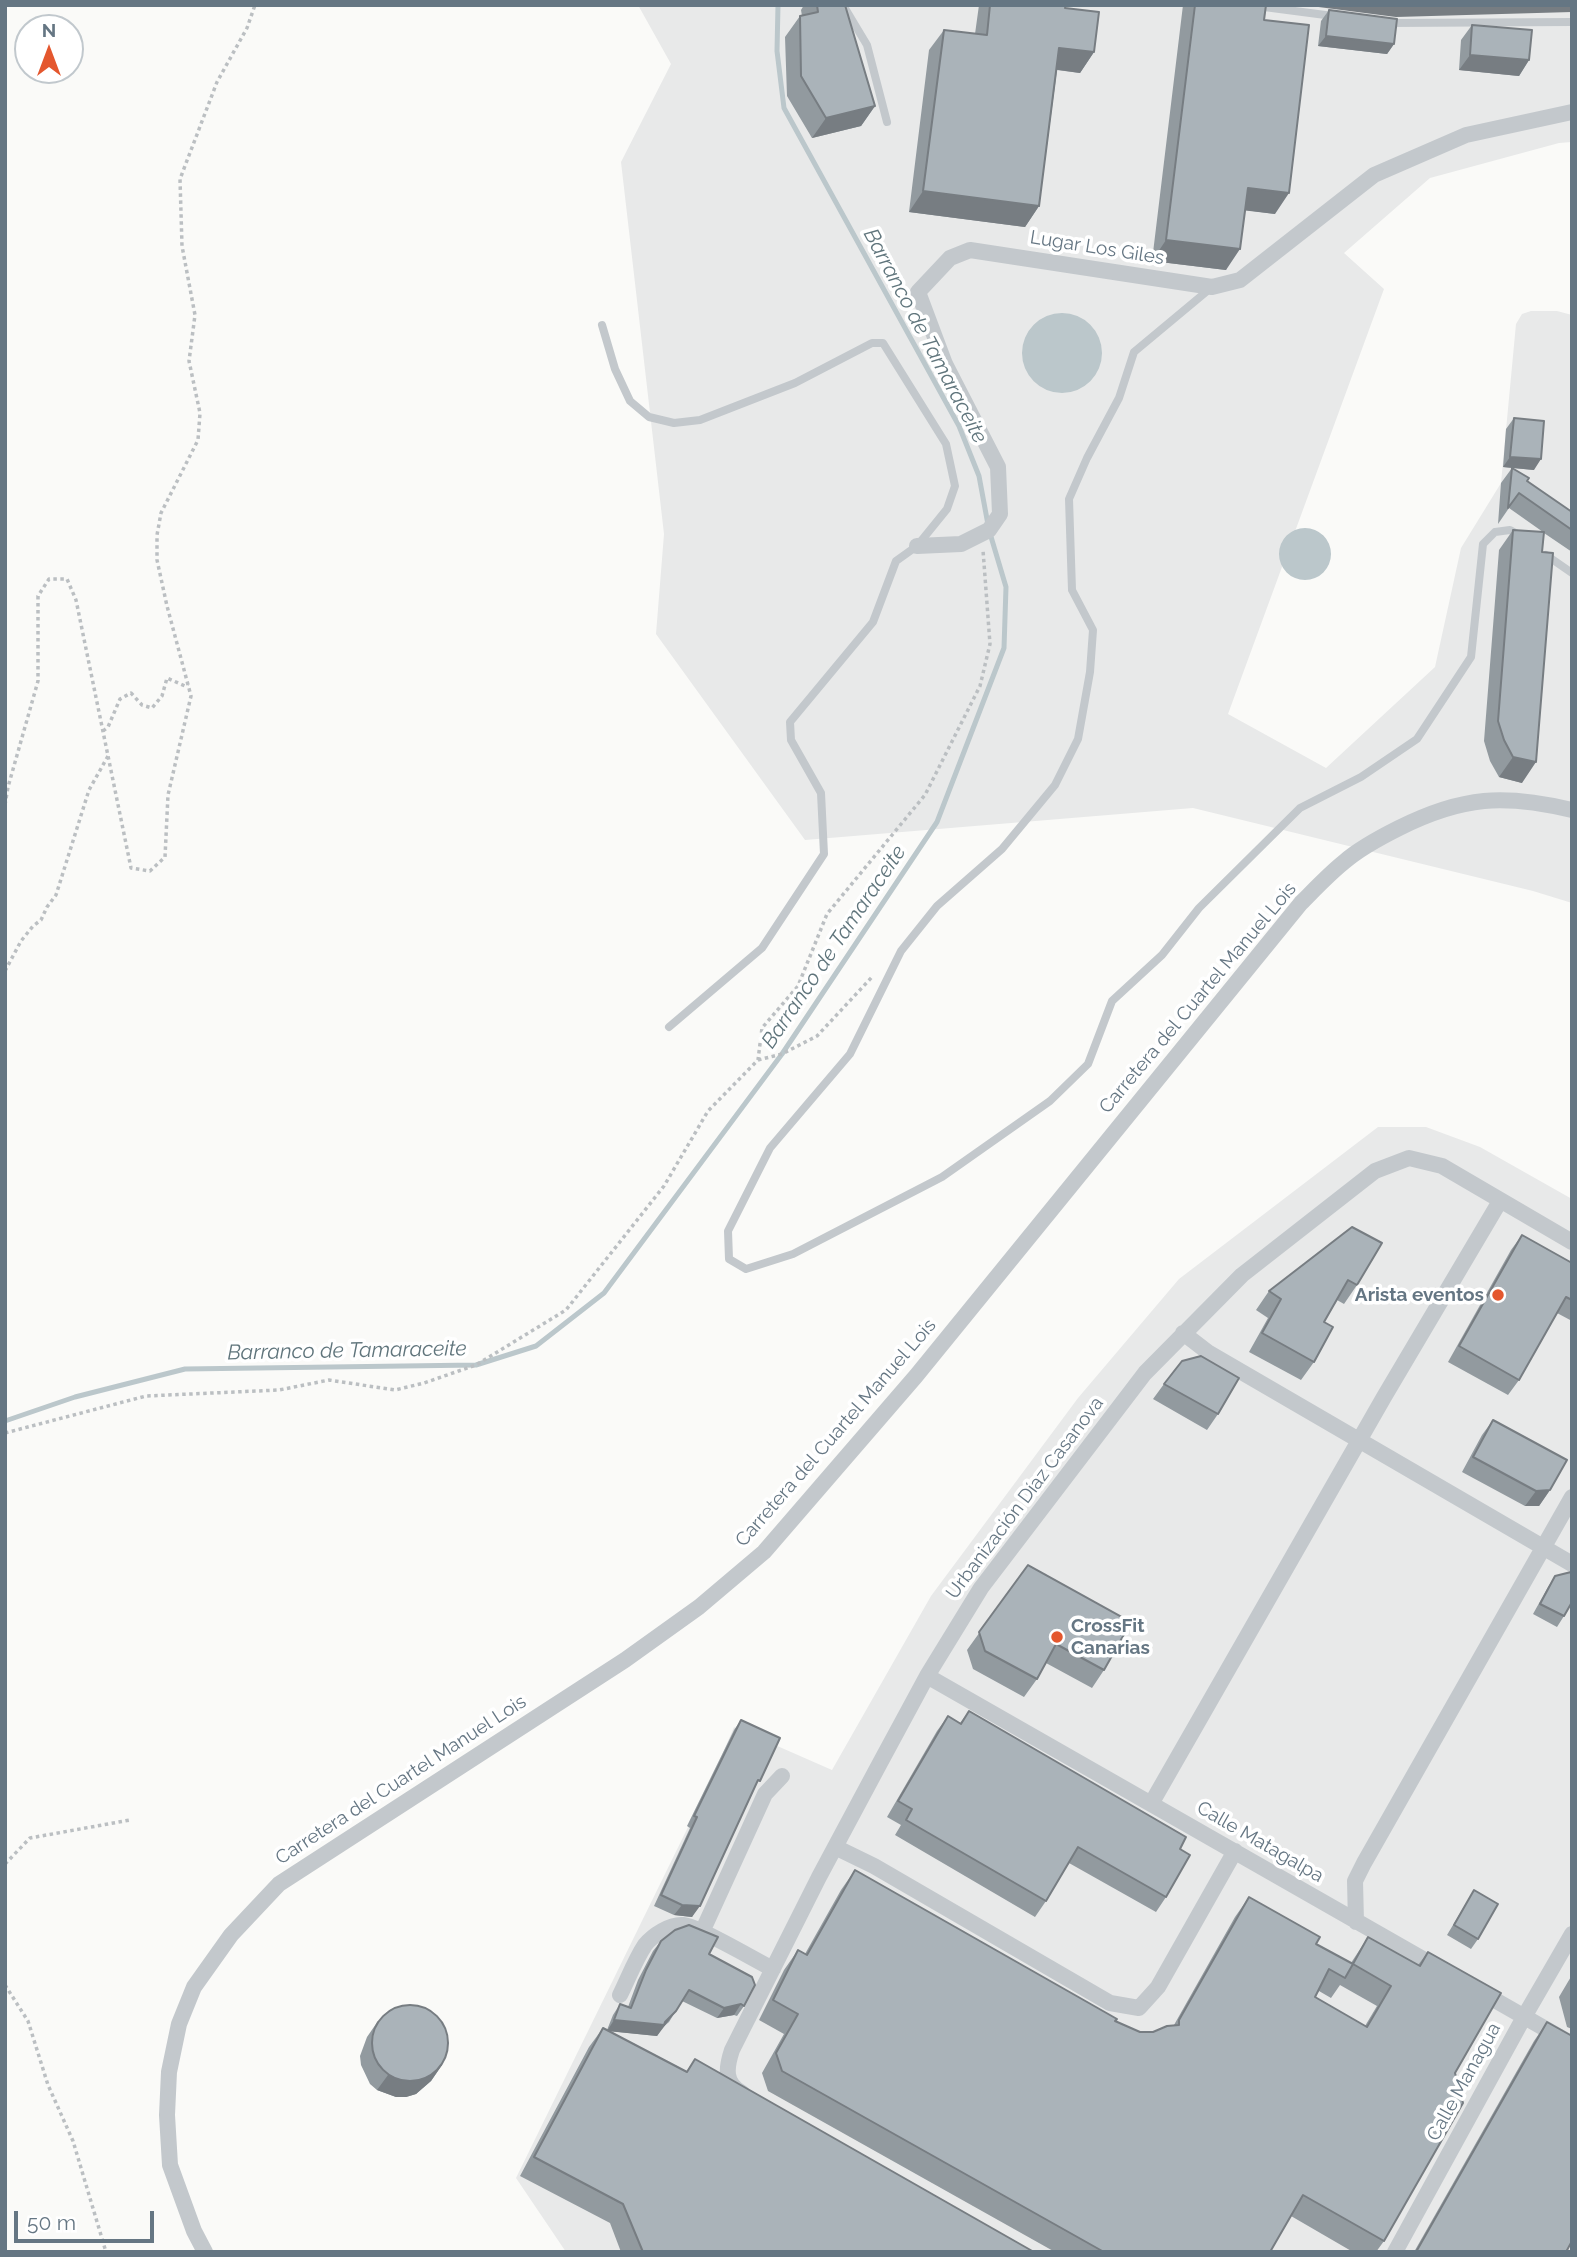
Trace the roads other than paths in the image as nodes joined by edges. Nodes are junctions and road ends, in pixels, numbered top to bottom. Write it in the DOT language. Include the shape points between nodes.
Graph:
graph roads {
  1 [pos="843,5"];
  2 [pos="1249,5"];
  3 [pos="1344,17"];
  4 [pos="1572,22"];
  5 [pos="1385,23"];
  6 [pos="1572,112"];
  7 [pos="887,122"];
  8 [pos="1212,287"];
  9 [pos="601,325"];
  10 [pos="1531,544"];
  11 [pos="917,546"];
  12 [pos="1541,551"];
  13 [pos="1572,573"];
  14 [pos="1572,810"];
  15 [pos="669,1027"];
  16 [pos="1500,1200"];
  17 [pos="1572,1242"];
  18 [pos="1183,1333"];
  19 [pos="1359,1441"];
  20 [pos="1572,1497"];
  21 [pos="1543,1547"];
  22 [pos="1572,1564"];
  23 [pos="927,1676"];
  24 [pos="782,1776"];
  25 [pos="1151,1804"];
  26 [pos="835,1847"];
  27 [pos="1234,1851"];
  28 [pos="1356,1922"];
  29 [pos="702,1932"];
  30 [pos="1572,1934"];
  31 [pos="773,1969"];
  32 [pos="620,1995"];
  33 [pos="1524,2017"];
  34 [pos="1572,2044"];
  35 [pos="758,2102"];
  36 [pos="205,2252"];
  37 [pos="1395,2252"];
  1 -- 7 [label="lane" via="867,45"];
  2 -- 3 [label="lane"];
  4 -- 5 [label="lane"];
  6 -- 8 [label="street, Lugar Los Giles" via="1466,135 1374,175 1240,280"];
  8 -- 10 [label="lane" via="1134,352 1119,398 1069,499 1072,590 1093,630 1078,739 1055,785 1002,849 937,906 901,951 850,1054 770,1148 728,1231 729,1259 746,1269 793,1254 942,1177 1050,1101 1088,1064 1112,1001 1162,955 1199,908 1300,808 1361,777 1417,739 1471,657 1483,544 1495,532 1510,530"];
  8 -- 11 [label="street, Lugar Los Giles" via="970,250 950,258 918,292 945,364 998,467 1000,514 989,530 961,544"];
  9 -- 11 [label="lane" via="630,401 649,416 674,423 700,420 794,383 872,343 883,343 946,444 955,486 947,509"];
  11 -- 15 [label="lane" via="896,561 873,622 790,722 791,740 821,793 824,854 762,948"];
  12 -- 13 [label="lane"];
  14 -- 36 [label="street, Carretera del Cuartel Manuel Lois" via="1535,801 1477,800 1431,812 1345,860 1301,903 916,1376 764,1552 625,1660 279,1884 230,1935 194,1987 169,2072 170,2165"];
  16 -- 17 [label="street, Urbanización Díaz Casanova"];
  16 -- 18 [label="street, Urbanización Díaz Casanova" via="1442,1166 1409,1158 1375,1171 1242,1275"];
  16 -- 19 [label="street"];
  18 -- 19 [label="street"];
  18 -- 23 [label="street, Urbanización Díaz Casanova" via="1145,1373 981,1588"];
  19 -- 21 [label="street"];
  19 -- 25 [label="street"];
  20 -- 21 [label="street"];
  21 -- 22 [label="street"];
  21 -- 28 [label="street" via="1355,1881"];
  23 -- 25 [label="street, Calle Matagalpa"];
  23 -- 26 [label="street, Urbanización Díaz Casanova"];
  24 -- 29 [label="street" via="765,1794"];
  25 -- 27 [label="street, Calle Matagalpa"];
  26 -- 27 [label="street" via="1110,2003 1139,2008 1157,1987"];
  26 -- 31 [label="street, Urbanización Díaz Casanova"];
  27 -- 28 [label="street, Calle Matagalpa"];
  28 -- 33 [label="street, Calle Matagalpa"];
  29 -- 31 [label="street"];
  29 -- 32 [label="street" via="684,1925 651,1939"];
  30 -- 33 [label="street, Calle Managua"];
  31 -- 35 [label="street, Urbanización Díaz Casanova" via="727,2065 734,2088"];
  33 -- 34 [label="street, Calle Matagalpa"];
  33 -- 37 [label="street, Calle Managua"];
}
